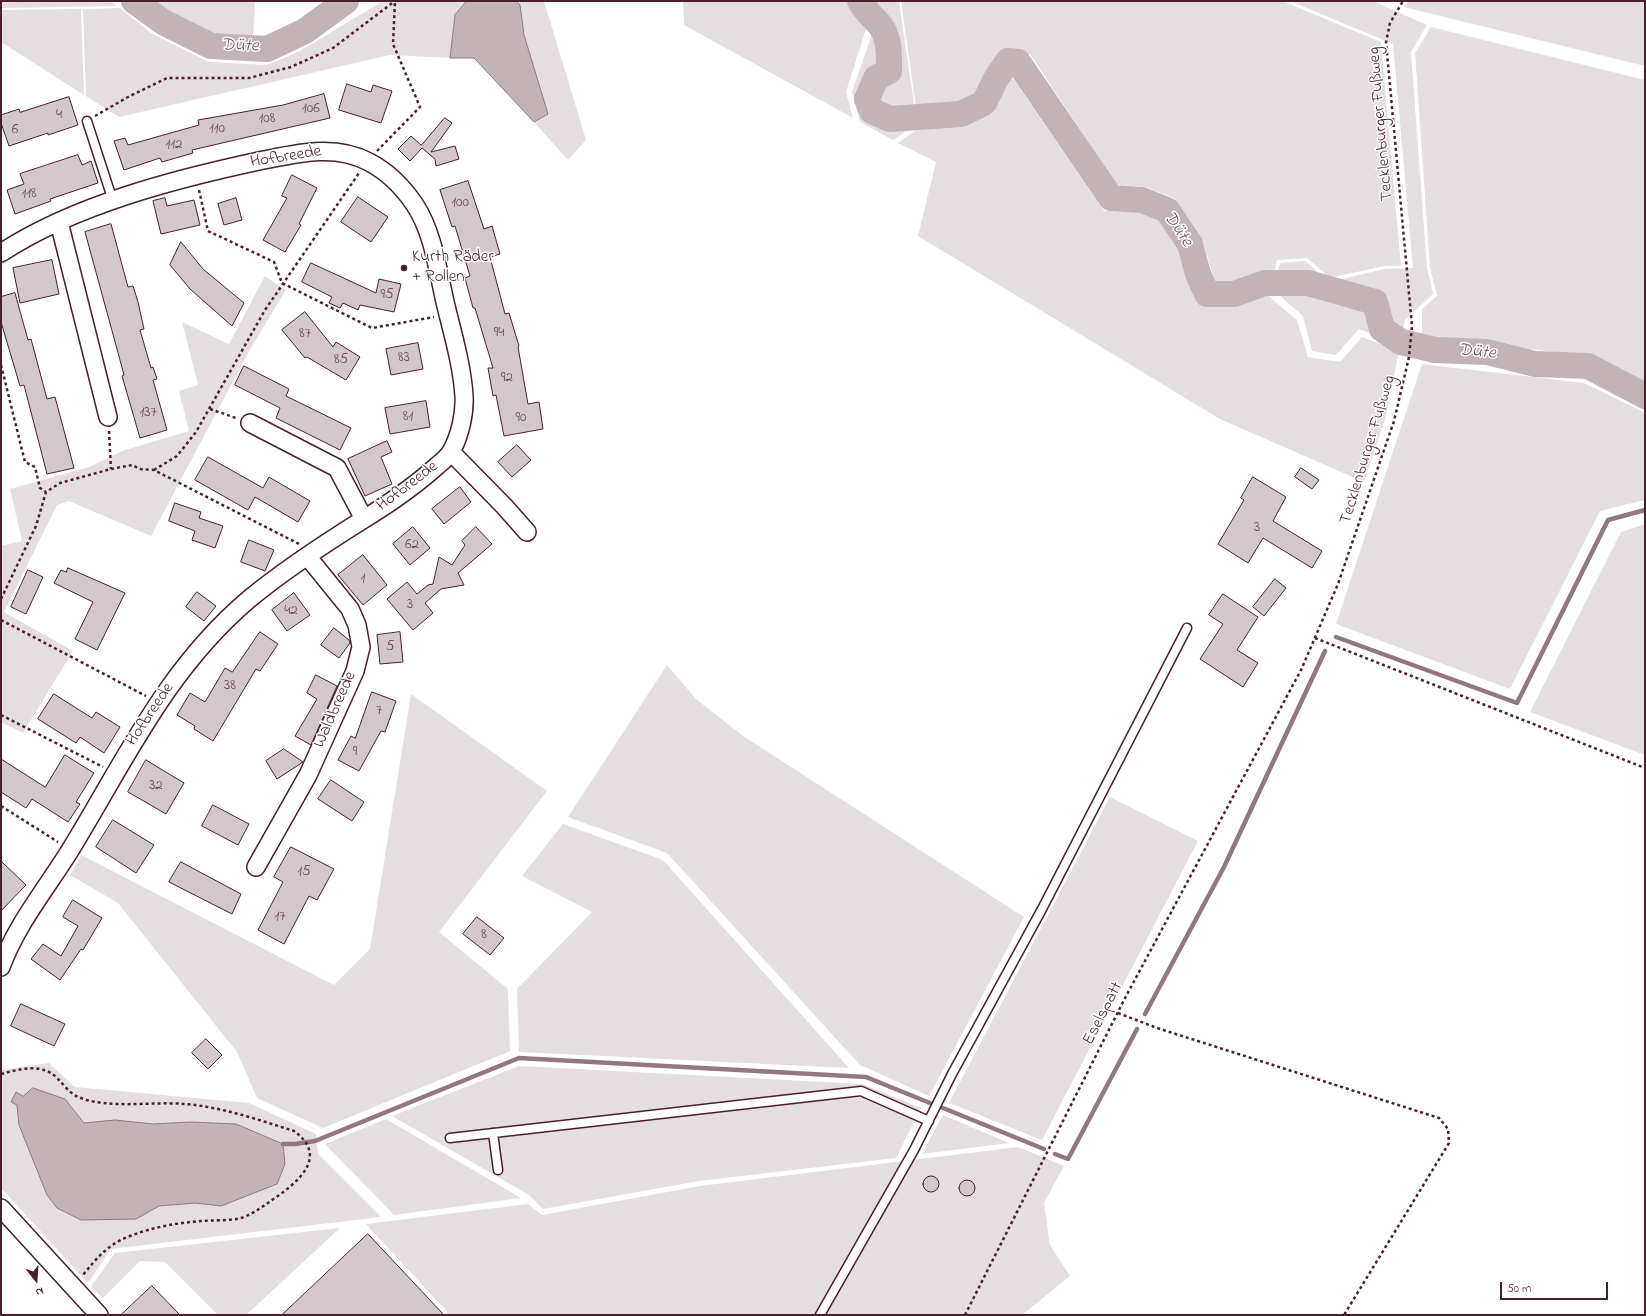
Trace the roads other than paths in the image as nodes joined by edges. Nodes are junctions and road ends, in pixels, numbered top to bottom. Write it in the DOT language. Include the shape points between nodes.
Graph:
graph roads {
  1 [pos="88,121"];
  2 [pos="113,201"];
  3 [pos="59,222"];
  4 [pos="4,247"];
  5 [pos="108,417"];
  6 [pos="250,423"];
  7 [pos="452,453"];
  8 [pos="364,519"];
  9 [pos="527,532"];
  10 [pos="307,556"];
  11 [pos="1187,628"];
  12 [pos="256,867"];
  13 [pos="4,944"];
  14 [pos="1,967"];
  15 [pos="929,1121"];
  16 [pos="493,1133"];
  17 [pos="450,1138"];
  18 [pos="498,1170"];
  19 [pos="1,1208"];
  20 [pos="99,1315"];
  21 [pos="820,1315"];
  1 -- 2 [label="lane"];
  2 -- 3 [label="street, Hofbreede"];
  2 -- 7 [label="street, Hofbreede" via="196,174 307,151 338,152 367,161 395,179 416,207 430,238 459,360 465,398 461,427"];
  3 -- 4 [label="street, Hofbreede"];
  3 -- 5 [label="street"];
  6 -- 8 [label="street, Hofbreede" via="337,468"];
  7 -- 8 [label="street, Hofbreede" via="396,500"];
  7 -- 9 [label="street, Hofbreede"];
  8 -- 10 [label="street, Hofbreede"];
  10 -- 12 [label="street, Waldbreede" via="350,609 357,625 361,647 355,671 308,775"];
  10 -- 13 [label="street, Hofbreede" via="248,600 200,646 158,702 70,850"];
  11 -- 15 [label="lane"];
  13 -- 14 [label="street, Hofbreede"];
  15 -- 16 [label="lane" via="861,1091"];
  15 -- 21 [label="lane"];
  16 -- 17 [label="lane"];
  16 -- 18 [label="lane"];
  19 -- 20 [label="street"];
}
